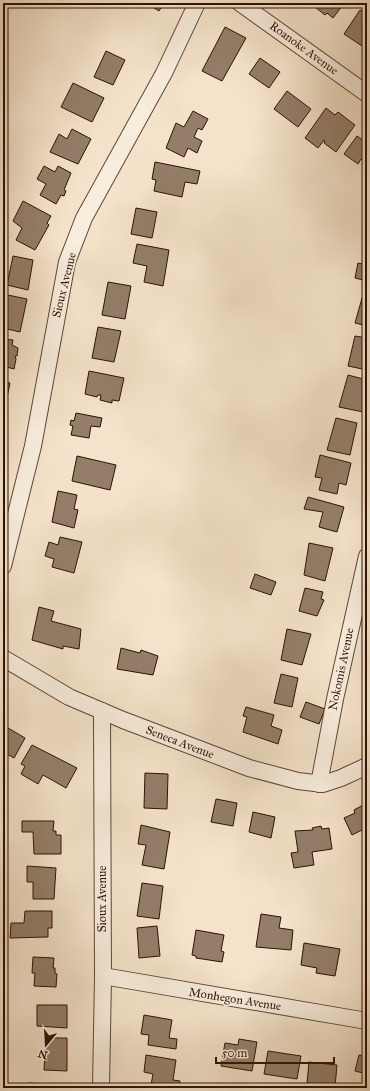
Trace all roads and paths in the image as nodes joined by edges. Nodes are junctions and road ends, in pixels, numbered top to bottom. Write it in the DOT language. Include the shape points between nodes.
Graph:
graph roads {
  1 [pos="197,3"];
  2 [pos="240,3"];
  3 [pos="367,94"];
  4 [pos="367,556"];
  5 [pos="3,566"];
  6 [pos="3,658"];
  7 [pos="102,711"];
  8 [pos="367,766"];
  9 [pos="319,784"];
  10 [pos="102,976"];
  11 [pos="367,1020"];
  12 [pos="100,1088"];
  1 -- 5 [label="street, Sioux Avenue" via="164,73 84,218 67,262 32,446"];
  2 -- 3 [label="street, Roanoke Avenue"];
  4 -- 9 [label="street, Nokomis Avenue" via="336,691"];
  6 -- 7 [label="street, Seneca Avenue" via="69,697"];
  7 -- 9 [label="street, Seneca Avenue" via="249,768"];
  7 -- 10 [label="street, Sioux Avenue"];
  8 -- 9 [label="street, Seneca Avenue" via="341,778"];
  10 -- 11 [label="street, Monhegon Avenue"];
  10 -- 12 [label="street, Sioux Avenue"];
}
